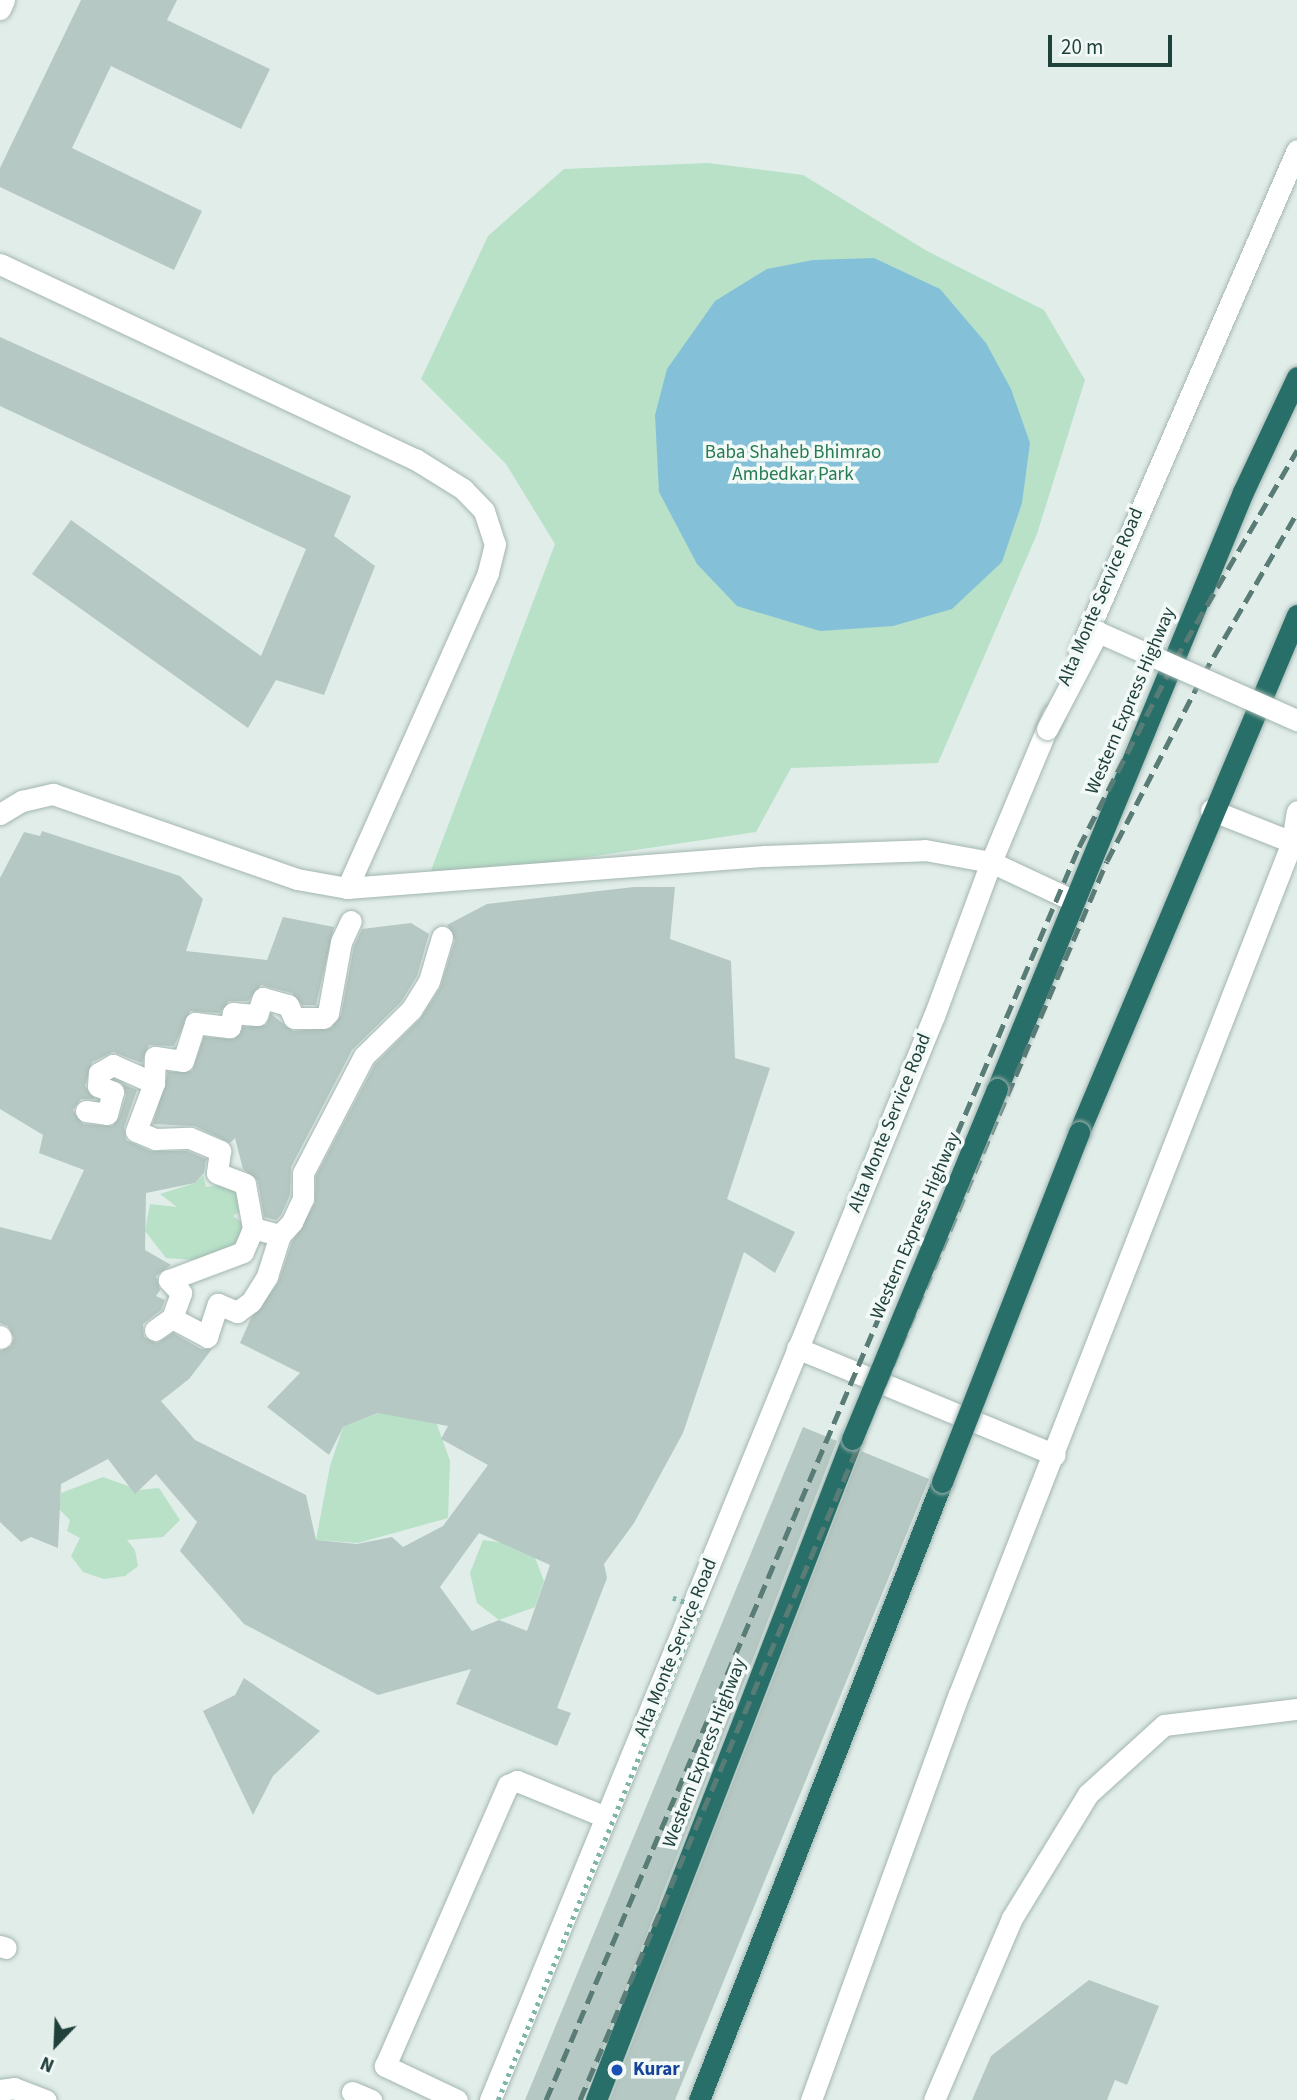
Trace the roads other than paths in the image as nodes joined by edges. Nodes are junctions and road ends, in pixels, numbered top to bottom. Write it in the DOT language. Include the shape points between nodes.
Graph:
graph roads {
  1 [pos="4,0"];
  2 [pos="0,9"];
  3 [pos="1297,149"];
  4 [pos="0,264"];
  5 [pos="1297,377"];
  6 [pos="1297,615"];
  7 [pos="1297,720"];
  8 [pos="1046,729"];
  9 [pos="1211,810"];
  10 [pos="1297,811"];
  11 [pos="0,814"];
  12 [pos="1294,843"];
  13 [pos="991,862"];
  14 [pos="347,888"];
  15 [pos="1072,900"];
  16 [pos="351,921"];
  17 [pos="442,937"];
  18 [pos="154,1083"];
  19 [pos="86,1111"];
  20 [pos="253,1228"];
  21 [pos="280,1235"];
  22 [pos="797,1348"];
  23 [pos="1055,1455"];
  24 [pos="1297,1709"];
  25 [pos="603,1816"];
  26 [pos="0,2090"];
  27 [pos="46,2100"];
  28 [pos="457,2100"];
  29 [pos="490,2100"];
  30 [pos="596,2100"];
  31 [pos="699,2100"];
  32 [pos="811,2100"];
  33 [pos="934,2100"];
  1 -- 2 [label="street"];
  3 -- 8 [label="street, Alta Monte Service Road" via="1149,482"];
  4 -- 14 [label="street" via="415,459 463,489 484,511 495,544 488,573"];
  5 -- 15 [label="highway, Western Express Highway" via="1243,492"];
  6 -- 9 [label="highway"];
  7 -- 8 [label="street, bridge" via="1098,632"];
  8 -- 13 [label="street, Alta Monte Service Road"];
  9 -- 12 [label="street"];
  9 -- 31 [label="highway, bridge" via="1079,1132"];
  10 -- 12 [label="street"];
  11 -- 14 [label="street" via="22,801 53,794 297,879"];
  12 -- 23 [label="street"];
  13 -- 14 [label="street" via="925,850 765,856"];
  13 -- 15 [label="street"];
  13 -- 22 [label="street, Alta Monte Service Road" via="934,1016"];
  15 -- 30 [label="highway, Western Express Highway, bridge" via="852,1439"];
  16 -- 18 [label="street" via="341,942 328,1013 323,1018 294,1018 288,1005 263,998 257,1014 233,1013 230,1027 195,1023 183,1061 155,1057"];
  17 -- 21 [label="street" via="429,981 411,1010 364,1056 303,1173 303,1198"];
  18 -- 19 [label="street" via="113,1065 99,1073 98,1086 113,1093 107,1114"];
  18 -- 20 [label="street" via="136,1130 155,1139 190,1138 220,1152 217,1173 245,1184"];
  20 -- 21 [label="street"];
  20 -- 21 [label="street" via="243,1252 169,1280 181,1293 164,1324 207,1336 218,1304 237,1312 251,1302 267,1276"];
  22 -- 23 [label="street"];
  22 -- 25 [label="street, Alta Monte Service Road" via="634,1754"];
  23 -- 32 [label="street" via="959,1694"];
  24 -- 33 [label="street" via="1164,1725 1088,1794 1012,1918"];
  25 -- 28 [label="street" via="517,1782 508,1785 385,2066"];
  25 -- 29 [label="street, Alta Monte Service Road"];
  26 -- 27 [label="street" via="14,2088"];
}
